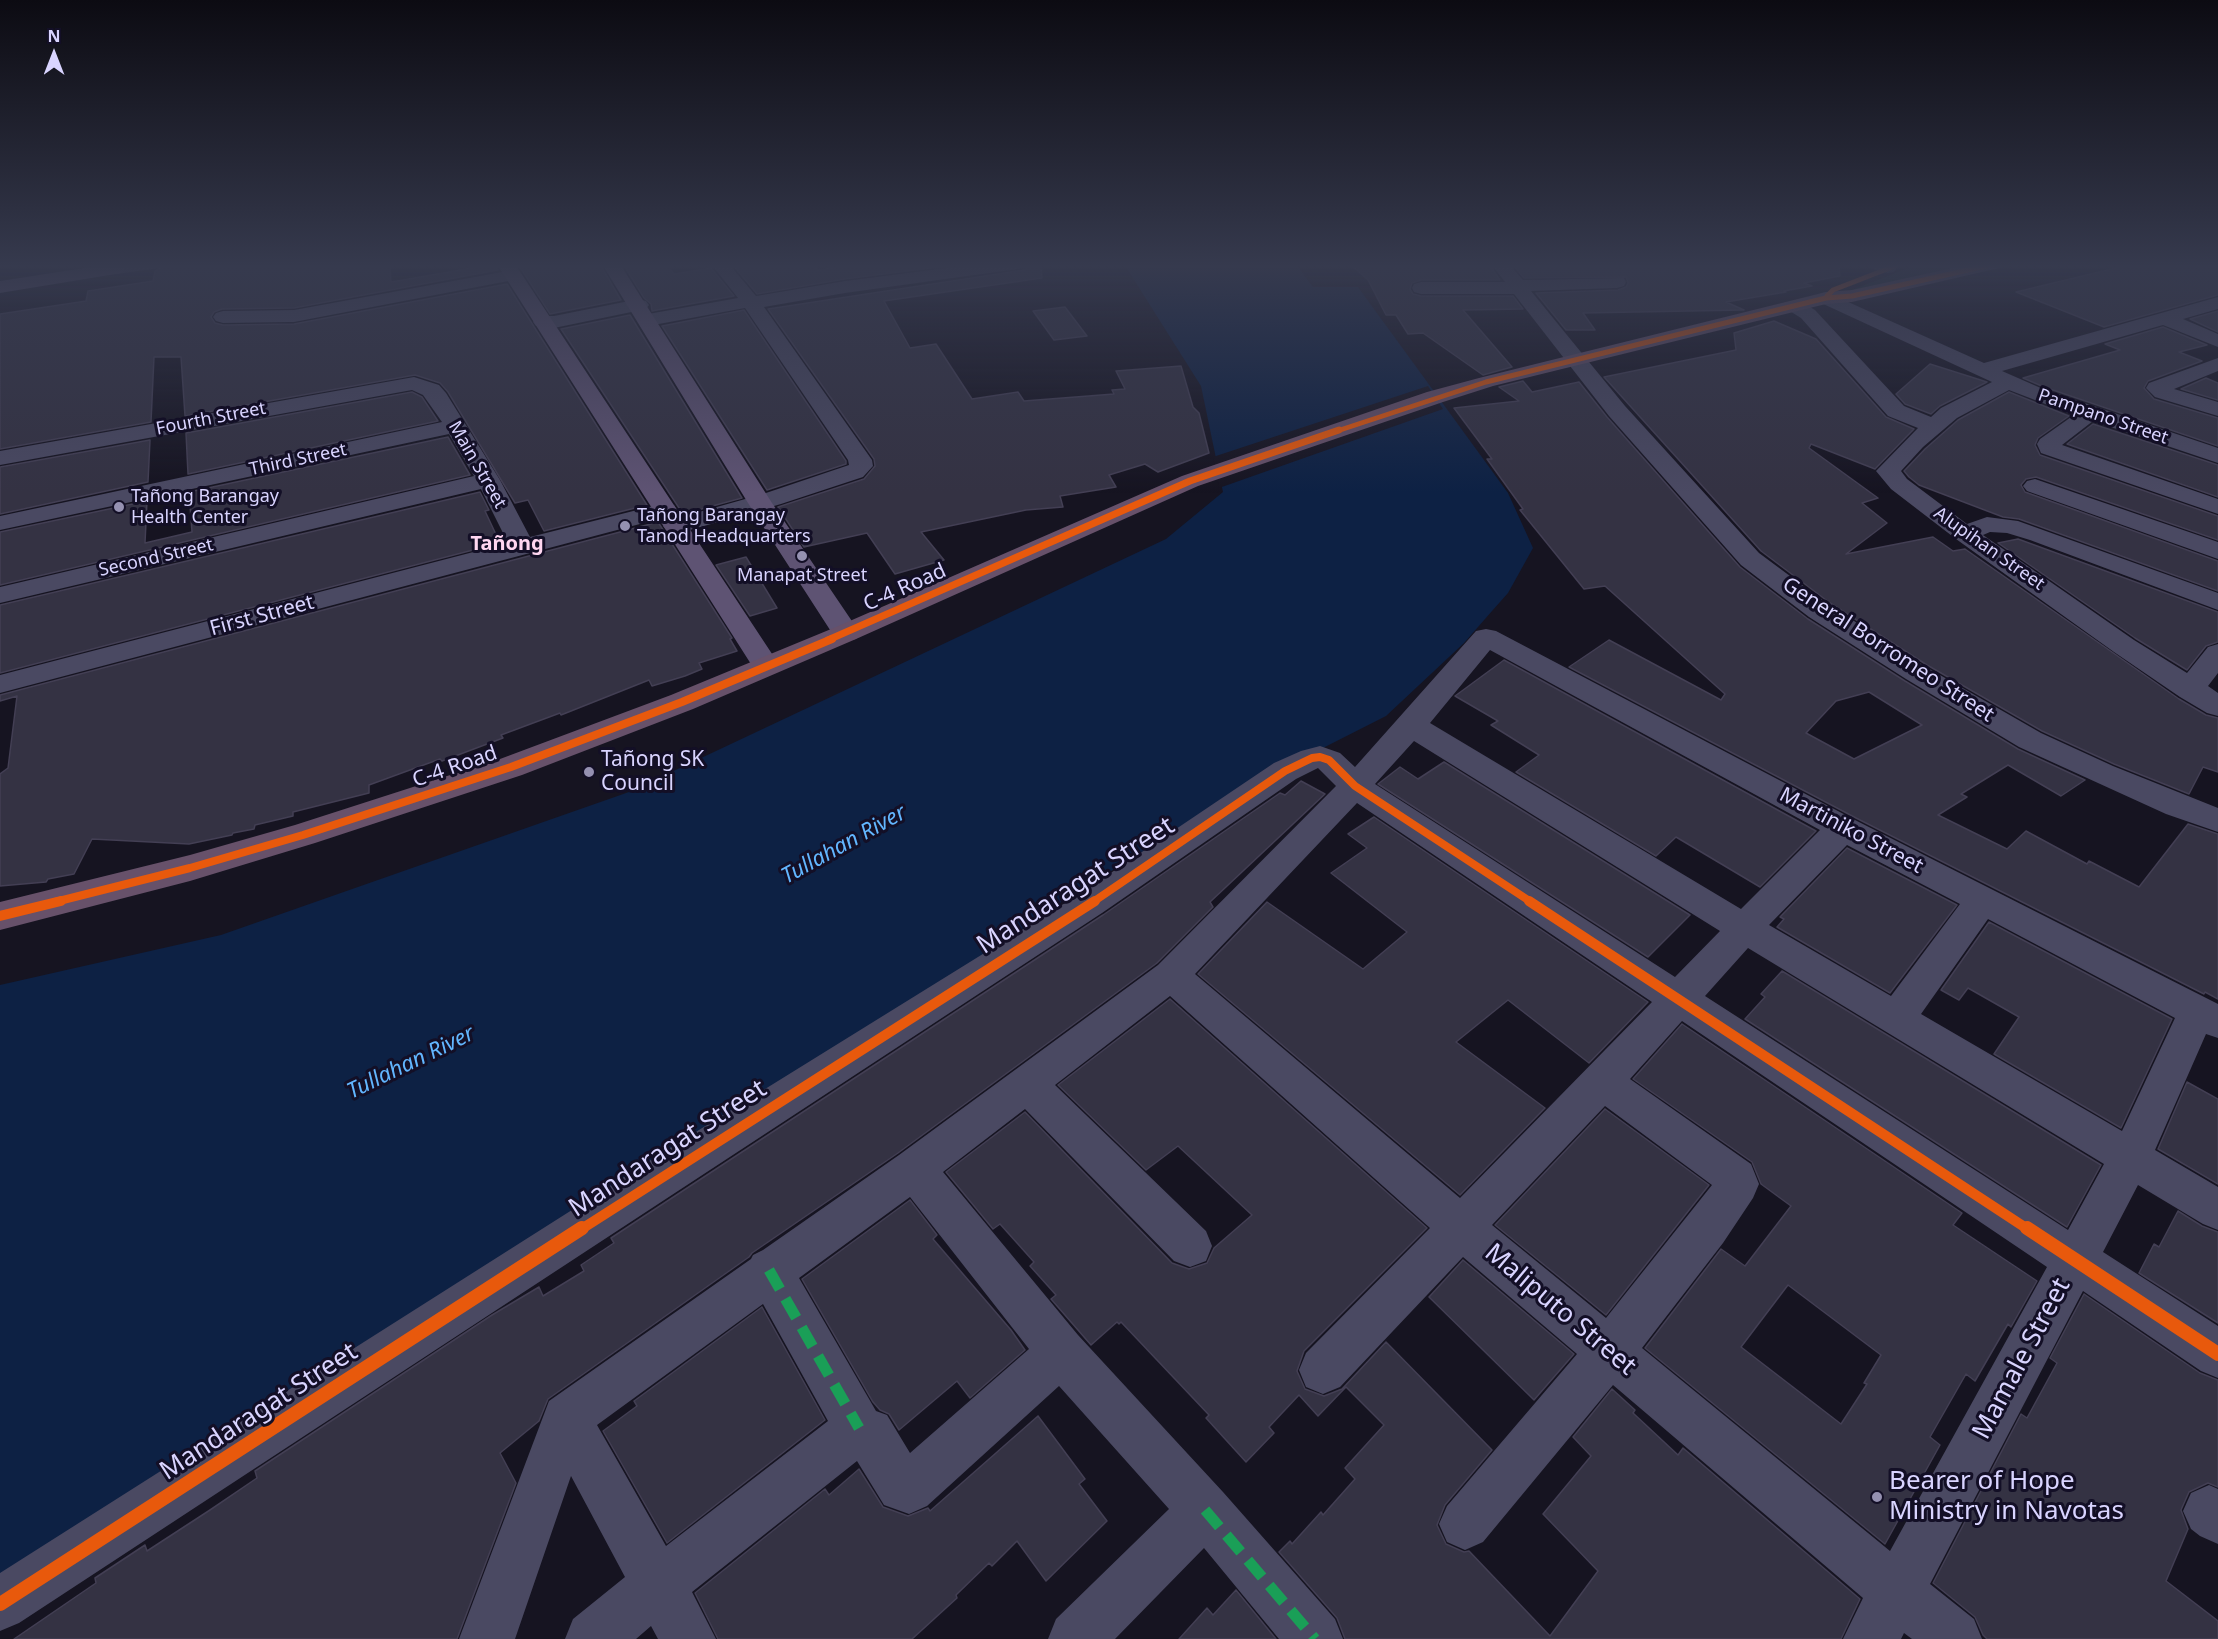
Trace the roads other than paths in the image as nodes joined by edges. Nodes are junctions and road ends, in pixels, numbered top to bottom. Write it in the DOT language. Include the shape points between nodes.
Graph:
graph roads {
  1 [pos="555,340"];
  2 [pos="660,340"];
  3 [pos="778,340"];
  4 [pos="1559,340"];
  5 [pos="1657,340"];
  6 [pos="1832,340"];
  7 [pos="1918,340"];
  8 [pos="2085,340"];
  9 [pos="1575,361"];
  10 [pos="2218,364"];
  11 [pos="1982,370"];
  12 [pos="2196,373"];
  13 [pos="2218,380"];
  14 [pos="2008,382"];
  15 [pos="422,385"];
  16 [pos="2218,409"];
  17 [pos="2089,414"];
  18 [pos="455,426"];
  19 [pos="1934,426"];
  20 [pos="2218,456"];
  21 [pos="0,458"];
  22 [pos="488,480"];
  23 [pos="2035,486"];
  24 [pos="760,503"];
  25 [pos="2218,507"];
  26 [pos="670,518"];
  27 [pos="0,524"];
  28 [pos="1965,534"];
  29 [pos="523,548"];
  30 [pos="2218,551"];
  31 [pos="0,595"];
  32 [pos="2218,602"];
  33 [pos="846,633"];
  34 [pos="2218,653"];
  35 [pos="766,666"];
  36 [pos="0,684"];
  37 [pos="2190,690"];
  38 [pos="2218,706"];
  39 [pos="1411,725"];
  40 [pos="1355,786"];
  41 [pos="2218,820"];
  42 [pos="1843,828"];
  43 [pos="1983,900"];
  44 [pos="0,916"];
  45 [pos="1744,928"];
  46 [pos="1170,975"];
  47 [pos="1680,1000"];
  48 [pos="2207,1017"];
  49 [pos="1896,1018"];
  50 [pos="1602,1082"];
  51 [pos="1027,1084"];
  52 [pos="2130,1158"];
  53 [pos="914,1169"];
  54 [pos="2218,1210"];
  55 [pos="1462,1228"];
  56 [pos="1190,1246"];
  57 [pos="2075,1260"];
  58 [pos="770,1270"];
  59 [pos="1610,1351"];
  60 [pos="1061,1352"];
  61 [pos="2218,1354"];
  62 [pos="1323,1370"];
  63 [pos="566,1418"];
  64 [pos="860,1428"];
  65 [pos="1205,1510"];
  66 [pos="1466,1524"];
  67 [pos="658,1585"];
  68 [pos="1899,1592"];
  69 [pos="0,1604"];
  70 [pos="487,1639"];
  71 [pos="593,1639"];
  72 [pos="688,1639"];
  73 [pos="1076,1639"];
  74 [pos="1315,1639"];
  75 [pos="1871,1639"];
  76 [pos="1954,1639"];
  1 -- 26 [label="main road"];
  2 -- 24 [label="main road"];
  3 -- 24 [label="street" via="861,466 855,472"];
  4 -- 9 [label="street, General Borromeo Street"];
  5 -- 9 [label="highway, C-4 Road"];
  6 -- 19 [label="street" via="1896,411"];
  7 -- 11 [label="street, Pampano Street"];
  8 -- 11 [label="street"];
  9 -- 33 [label="highway, C-4 Road" via="1435,397 1190,481"];
  9 -- 41 [label="street, General Borromeo Street" via="1750,559 1820,611 2030,740 2102,774"];
  10 -- 12 [label="street"];
  11 -- 14 [label="street, Pampano Street"];
  12 -- 13 [label="street"];
  12 -- 16 [label="street" via="2157,388"];
  14 -- 17 [label="street, Pampano Street"];
  14 -- 19 [label="street, Alupihan Street" via="1949,413"];
  15 -- 18 [label="street, Main Street" via="431,390"];
  15 -- 21 [label="street, Fourth Street" via="404,383"];
  17 -- 20 [label="street, Pampano Street"];
  17 -- 25 [label="street" via="2048,444 2049,448"];
  18 -- 22 [label="street, Main Street"];
  18 -- 27 [label="street, Third Street"];
  19 -- 28 [label="street, Alupihan Street" via="1888,471 1899,484"];
  22 -- 29 [label="street, Main Street"];
  22 -- 31 [label="street, Second Street"];
  23 -- 30 [label="street"];
  24 -- 26 [label="street"];
  24 -- 33 [label="main road"];
  26 -- 29 [label="street"];
  26 -- 35 [label="main road"];
  28 -- 32 [label="street" via="1987,524 2019,529"];
  28 -- 37 [label="street, Alupihan Street"];
  29 -- 36 [label="street, First Street"];
  33 -- 35 [label="highway, C-4 Road"];
  34 -- 37 [label="street"];
  35 -- 44 [label="highway, C-4 Road" via="605,733 410,801 190,868"];
  37 -- 38 [label="street, Alupihan Street"];
  39 -- 40 [label="street"];
  39 -- 42 [label="street, Martiniko Street" via="1486,637"];
  39 -- 45 [label="street"];
  40 -- 46 [label="street"];
  40 -- 47 [label="street"];
  40 -- 69 [label="street, Mandaragat Street" via="1329,760 1320,757 1285,771 1080,910"];
  42 -- 43 [label="street, Martiniko Street"];
  42 -- 45 [label="street"];
  43 -- 48 [label="street, Martiniko Street"];
  43 -- 49 [label="street"];
  45 -- 47 [label="street"];
  45 -- 49 [label="street"];
  46 -- 51 [label="street"];
  46 -- 55 [label="street, Maliputo Street"];
  47 -- 50 [label="street"];
  47 -- 57 [label="street"];
  48 -- 52 [label="street, Mamale Street"];
  49 -- 52 [label="street"];
  50 -- 55 [label="street"];
  50 -- 59 [label="street" via="1739,1181"];
  51 -- 53 [label="street"];
  51 -- 56 [label="street"];
  52 -- 54 [label="street"];
  52 -- 57 [label="street, Mamale Street"];
  53 -- 58 [label="street"];
  53 -- 60 [label="street"];
  55 -- 59 [label="street, Maliputo Street"];
  55 -- 62 [label="street"];
  57 -- 61 [label="street"];
  57 -- 68 [label="street, Mamale Street"];
  58 -- 63 [label="street"];
  58 -- 64 [label="street"];
  59 -- 66 [label="street"];
  59 -- 68 [label="street, Maliputo Street"];
  60 -- 64 [label="street" via="909,1488 902,1487 869,1433"];
  60 -- 65 [label="street"];
  63 -- 67 [label="street"];
  63 -- 70 [label="street"];
  64 -- 67 [label="street"];
  65 -- 73 [label="street"];
  65 -- 74 [label="street"];
  67 -- 71 [label="street"];
  67 -- 72 [label="street"];
  68 -- 75 [label="street, Mamale Street"];
  68 -- 76 [label="street, Maliputo Street"];
}
